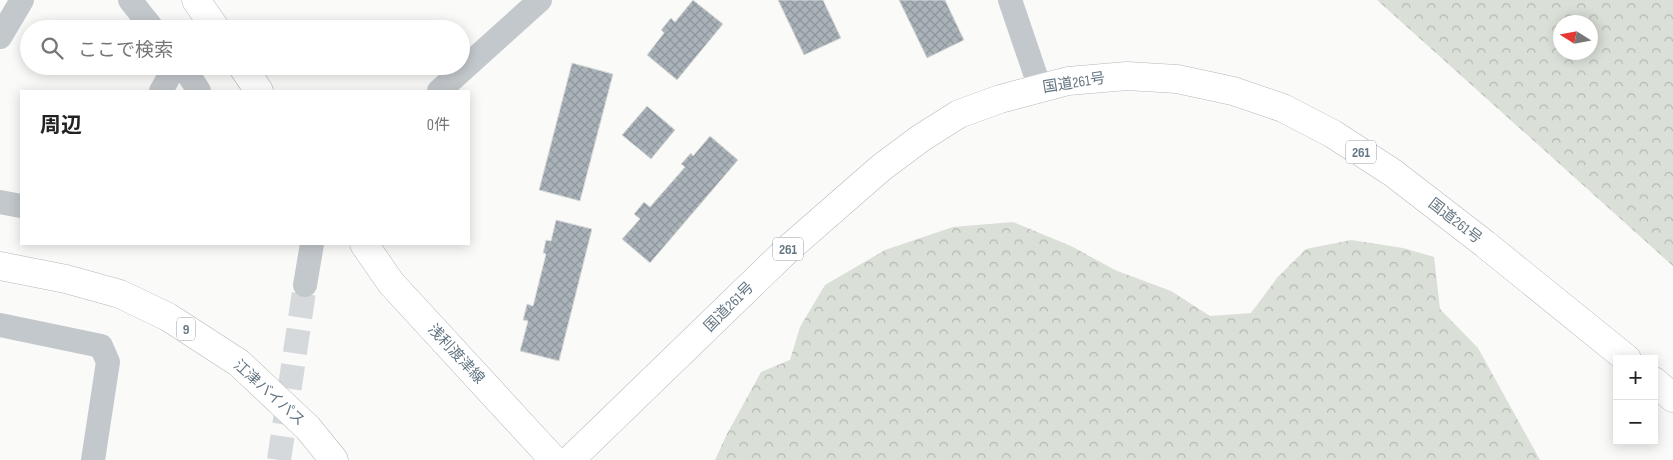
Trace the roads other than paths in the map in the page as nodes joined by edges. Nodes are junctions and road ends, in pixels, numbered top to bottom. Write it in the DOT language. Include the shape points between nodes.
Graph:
graph roads {
  1 [pos="22,0"];
  2 [pos="130,0"];
  3 [pos="196,0"];
  4 [pos="540,0"];
  5 [pos="1010,0"];
  6 [pos="146,20"];
  7 [pos="210,20"];
  8 [pos="0,36"];
  9 [pos="470,63"];
  10 [pos="170,75"];
  11 [pos="189,75"];
  12 [pos="248,75"];
  13 [pos="457,75"];
  14 [pos="1040,88"];
  15 [pos="162,90"];
  16 [pos="198,90"];
  17 [pos="258,90"];
  18 [pos="440,90"];
  19 [pos="0,202"];
  20 [pos="20,206"];
  21 [pos="311,245"];
  22 [pos="365,245"];
  23 [pos="0,266"];
  24 [pos="304,284"];
  25 [pos="0,325"];
  26 [pos="1623,355"];
  27 [pos="1658,385"];
  28 [pos="1673,398"];
  29 [pos="93,460"];
  30 [pos="334,460"];
  31 [pos="554,460"];
  32 [pos="570,460"];
  1 -- 8 [label="street"];
  2 -- 6 [label="street"];
  3 -- 7 [label="main road"];
  4 -- 9 [label="street"];
  5 -- 14 [label="street"];
  10 -- 15 [label="street"];
  11 -- 16 [label="street"];
  12 -- 17 [label="main road"];
  13 -- 18 [label="street"];
  14 -- 26 [label="main road, 国道261号 / 261" via="1068,81 1127,76 1176,79 1233,90 1283,108 1333,134 1393,173"];
  14 -- 32 [label="main road, 国道261号 / 261" via="959,114 882,167 788,248"];
  19 -- 20 [label="street"];
  21 -- 24 [label="street"];
  22 -- 31 [label="main road, 浅利渡津線" via="391,283"];
  23 -- 30 [label="main road, 江津バイパス / 9" via="120,294 168,317 239,363 308,428"];
  25 -- 29 [label="street" via="101,346 108,362"];
  27 -- 28 [label="main road"];
}
